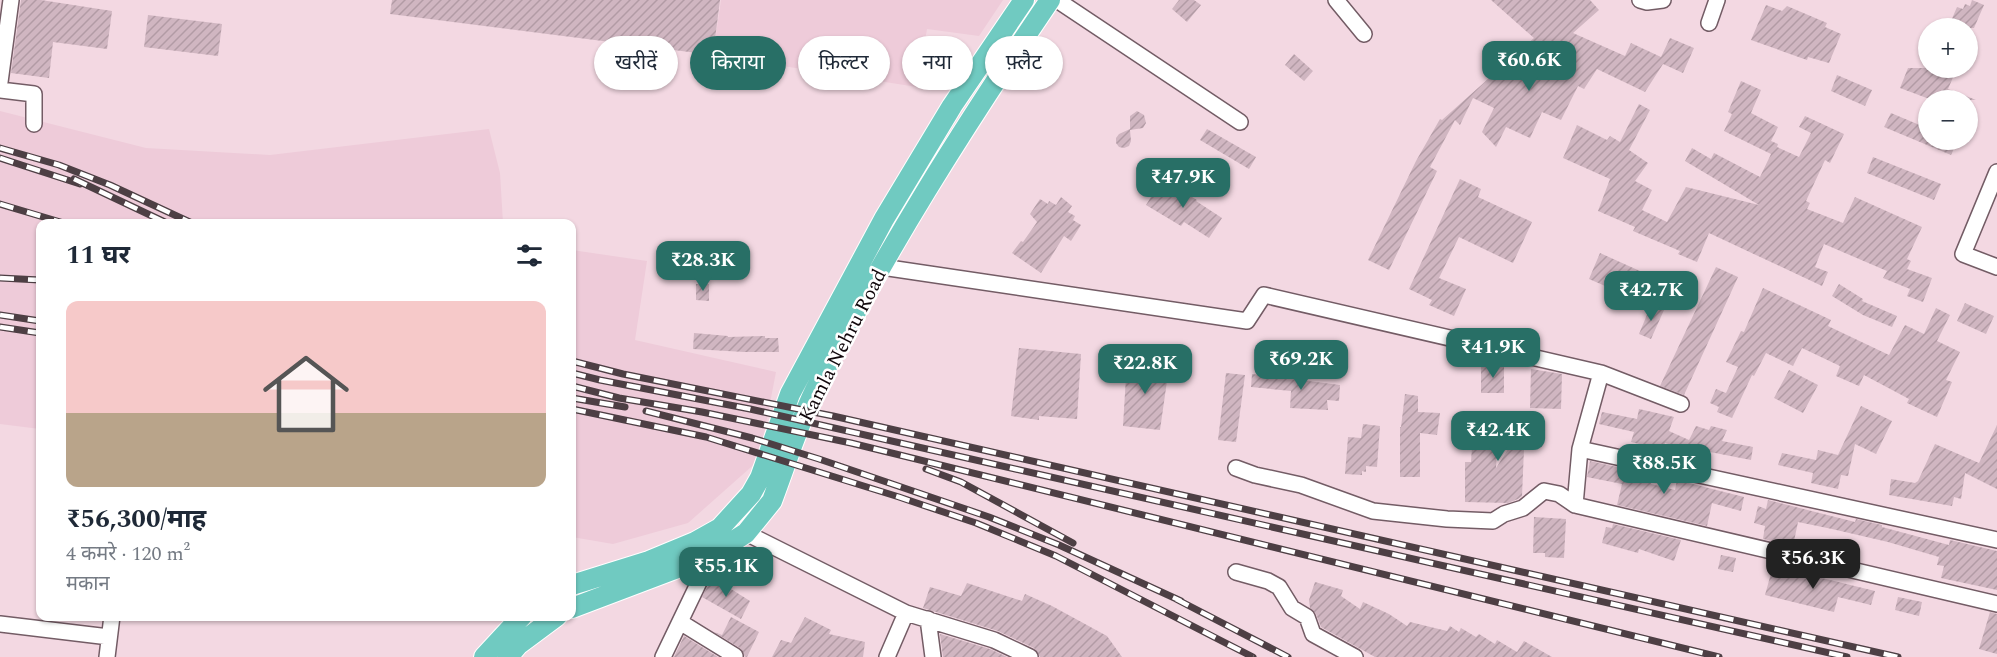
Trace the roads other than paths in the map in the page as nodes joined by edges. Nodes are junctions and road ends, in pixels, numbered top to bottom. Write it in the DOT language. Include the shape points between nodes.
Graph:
graph roads {
  1 [pos="10,0"];
  2 [pos="1024,0"];
  3 [pos="1050,0"];
  4 [pos="1057,0"];
  5 [pos="1336,0"];
  6 [pos="1640,0"];
  7 [pos="1663,0"];
  8 [pos="1717,0"];
  9 [pos="1709,23"];
  10 [pos="1364,34"];
  11 [pos="0,82"];
  12 [pos="0,90"];
  13 [pos="1240,122"];
  14 [pos="34,124"];
  15 [pos="932,138"];
  16 [pos="950,150"];
  17 [pos="1997,172"];
  18 [pos="882,267"];
  19 [pos="1997,267"];
  20 [pos="1600,373"];
  21 [pos="1681,404"];
  22 [pos="1580,449"];
  23 [pos="1236,468"];
  24 [pos="1575,505"];
  25 [pos="746,533"];
  26 [pos="1997,540"];
  27 [pos="712,555"];
  28 [pos="1236,572"];
  29 [pos="576,584"];
  30 [pos="1997,604"];
  31 [pos="576,606"];
  32 [pos="906,613"];
  33 [pos="928,619"];
  34 [pos="111,621"];
  35 [pos="517,621"];
  36 [pos="550,621"];
  37 [pos="680,622"];
  38 [pos="0,624"];
  39 [pos="109,637"];
  40 [pos="107,657"];
  41 [pos="484,657"];
  42 [pos="508,657"];
  43 [pos="663,657"];
  44 [pos="736,657"];
  45 [pos="887,657"];
  46 [pos="933,657"];
  47 [pos="1030,657"];
  48 [pos="1355,657"];
  1 -- 11 [label="street"];
  2 -- 15 [label="main road, Kamla Nehru Road"];
  3 -- 16 [label="main road, Kamla Nehru Road"];
  4 -- 13 [label="street"];
  5 -- 10 [label="street"];
  6 -- 7 [label="street"];
  8 -- 9 [label="street"];
  12 -- 14 [label="street" via="34,94"];
  15 -- 16 [label="main road"];
  15 -- 29 [label="main road, Kamla Nehru Road" via="796,383 760,478 740,508 720,528 694,542"];
  16 -- 18 [label="main road, Kamla Nehru Road"];
  17 -- 19 [label="street" via="1963,254"];
  18 -- 20 [label="street" via="1247,321 1264,295"];
  18 -- 25 [label="main road, Kamla Nehru Road" via="814,392 772,501"];
  20 -- 21 [label="street"];
  20 -- 22 [label="street"];
  22 -- 24 [label="street"];
  22 -- 26 [label="street"];
  23 -- 24 [label="street" via="1301,485 1373,511 1399,515 1493,521 1523,508 1544,491 1559,494"];
  24 -- 30 [label="street"];
  25 -- 27 [label="main road, Kamla Nehru Road"];
  25 -- 32 [label="street"];
  27 -- 31 [label="main road, Kamla Nehru Road"];
  27 -- 37 [label="street"];
  28 -- 48 [label="street" via="1279,587 1292,608 1307,616 1313,634"];
  32 -- 33 [label="street"];
  32 -- 45 [label="street"];
  33 -- 46 [label="street"];
  33 -- 47 [label="street" via="994,639"];
  34 -- 39 [label="street"];
  35 -- 41 [label="main road"];
  36 -- 42 [label="main road"];
  37 -- 43 [label="street"];
  37 -- 44 [label="street"];
  38 -- 39 [label="street"];
  39 -- 40 [label="street"];
}
